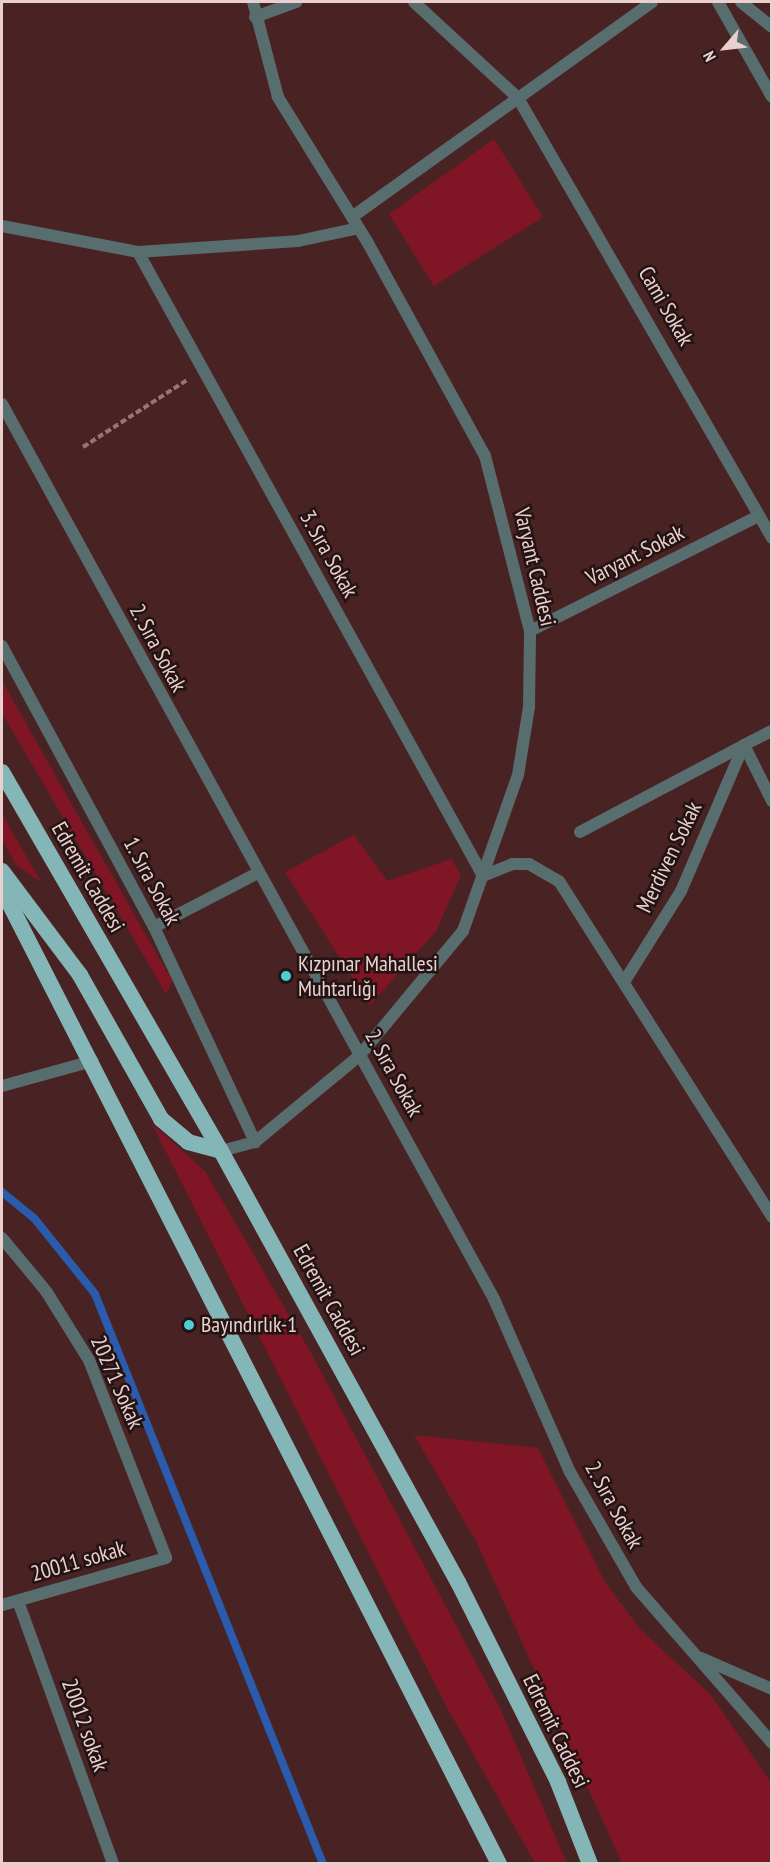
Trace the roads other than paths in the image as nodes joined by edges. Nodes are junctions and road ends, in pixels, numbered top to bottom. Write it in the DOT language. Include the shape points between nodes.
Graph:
graph roads {
  1 [pos="253,2"];
  2 [pos="296,2"];
  3 [pos="414,2"];
  4 [pos="652,2"];
  5 [pos="718,2"];
  6 [pos="741,2"];
  7 [pos="255,17"];
  8 [pos="771,27"];
  9 [pos="771,97"];
  10 [pos="518,98"];
  11 [pos="355,222"];
  12 [pos="2,226"];
  13 [pos="138,252"];
  14 [pos="2,404"];
  15 [pos="759,516"];
  16 [pos="771,538"];
  17 [pos="530,631"];
  18 [pos="2,646"];
  19 [pos="771,731"];
  20 [pos="744,746"];
  21 [pos="2,772"];
  22 [pos="771,801"];
  23 [pos="580,832"];
  24 [pos="2,871"];
  25 [pos="256,874"];
  26 [pos="483,876"];
  27 [pos="2,889"];
  28 [pos="154,927"];
  29 [pos="624,982"];
  30 [pos="360,1055"];
  31 [pos="93,1061"];
  32 [pos="2,1086"];
  33 [pos="255,1142"];
  34 [pos="221,1151"];
  35 [pos="771,1217"];
  36 [pos="2,1238"];
  37 [pos="166,1558"];
  38 [pos="18,1600"];
  39 [pos="2,1605"];
  40 [pos="697,1656"];
  41 [pos="771,1689"];
  42 [pos="771,1743"];
  43 [pos="113,1863"];
  44 [pos="499,1863"];
  45 [pos="590,1863"];
  1 -- 7 [label="street, Varyant Caddesi"];
  2 -- 7 [label="street"];
  3 -- 10 [label="street, Cami Sokak"];
  4 -- 10 [label="street"];
  5 -- 9 [label="street"];
  6 -- 8 [label="street"];
  7 -- 11 [label="street, Varyant Caddesi" via="278,97"];
  10 -- 11 [label="street"];
  10 -- 15 [label="street, Cami Sokak"];
  11 -- 13 [label="street" via="298,241"];
  11 -- 17 [label="street, Varyant Caddesi" via="485,456"];
  12 -- 13 [label="street"];
  13 -- 26 [label="street, 3. Sıra Sokak"];
  14 -- 25 [label="street, 2. Sıra Sokak"];
  15 -- 16 [label="street, Cami Sokak"];
  15 -- 17 [label="street, Varyant Sokak"];
  17 -- 26 [label="street, Varyant Caddesi" via="529,707 518,775"];
  18 -- 28 [label="street, 1. Sıra Sokak"];
  19 -- 20 [label="street"];
  20 -- 22 [label="street"];
  20 -- 23 [label="street"];
  20 -- 29 [label="street, Merdiven Sokak" via="681,891"];
  21 -- 34 [label="highway, Edremit Caddesi"];
  24 -- 34 [label="highway" via="80,975 161,1119 188,1142"];
  25 -- 28 [label="street"];
  25 -- 30 [label="street, 2. Sıra Sokak"];
  26 -- 29 [label="street" via="512,864 545,869 571,897"];
  26 -- 30 [label="street, Varyant Caddesi" via="463,931"];
  27 -- 31 [label="highway"];
  28 -- 33 [label="street, 1. Sıra Sokak"];
  29 -- 35 [label="street"];
  30 -- 33 [label="street, Varyant Caddesi"];
  30 -- 40 [label="street, 2. Sıra Sokak" via="494,1299 570,1472 636,1587"];
  31 -- 32 [label="street"];
  31 -- 44 [label="highway"];
  33 -- 34 [label="street, Varyant Caddesi"];
  34 -- 45 [label="highway, Edremit Caddesi" via="458,1582 558,1782"];
  36 -- 37 [label="street, 20271 Sokak" via="45,1291 89,1360"];
  37 -- 38 [label="street, 20011 sokak"];
  38 -- 39 [label="street, 20011 sokak"];
  38 -- 43 [label="street, 20012 sokak"];
  40 -- 41 [label="street"];
  40 -- 42 [label="street, 2. Sıra Sokak"];
}
